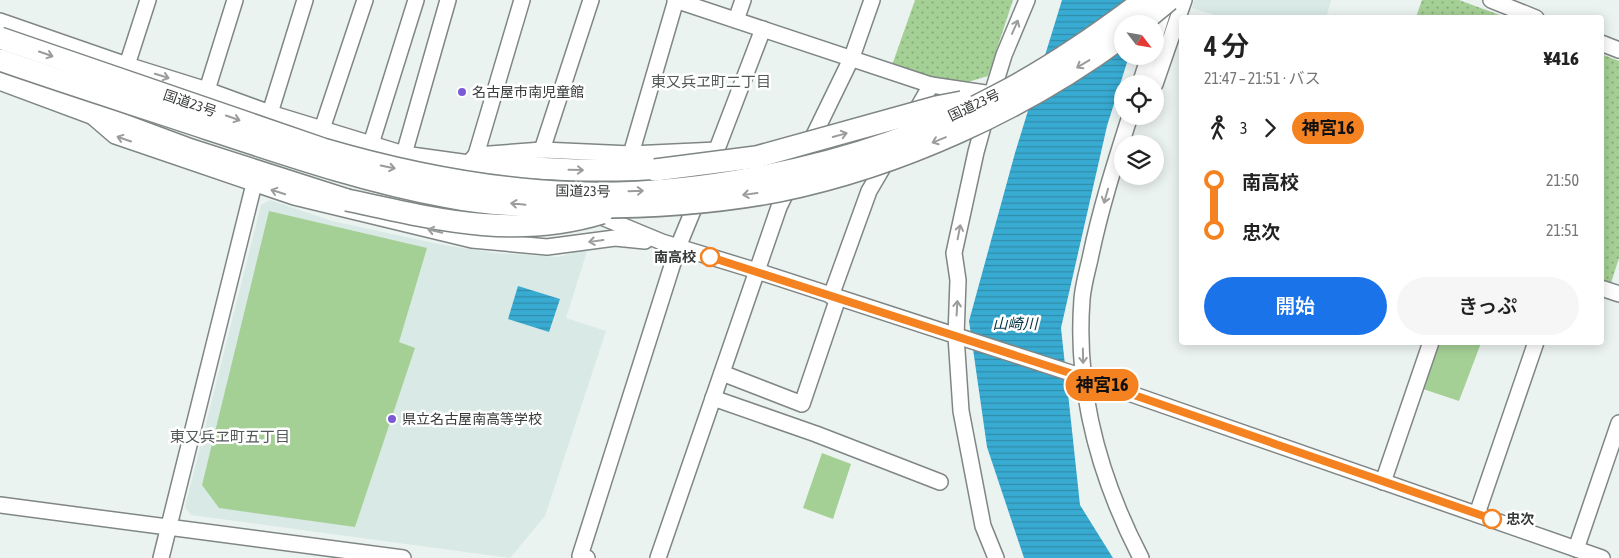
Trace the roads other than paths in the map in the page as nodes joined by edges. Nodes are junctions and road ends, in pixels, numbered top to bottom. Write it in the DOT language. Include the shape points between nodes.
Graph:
graph roads {
  1 [pos="148,0"];
  2 [pos="235,0"];
  3 [pos="305,0"];
  4 [pos="364,0"];
  5 [pos="416,0"];
  6 [pos="448,0"];
  7 [pos="522,0"];
  8 [pos="590,0"];
  9 [pos="676,0"];
  10 [pos="743,0"];
  11 [pos="872,0"];
  12 [pos="1027,0"];
  13 [pos="1144,0"];
  14 [pos="1168,0"];
  15 [pos="1184,0"];
  16 [pos="1491,0"];
  17 [pos="1150,15"];
  18 [pos="1163,15"];
  19 [pos="1528,15"];
  20 [pos="736,20"];
  21 [pos="0,22"];
  22 [pos="763,29"];
  23 [pos="0,38"];
  24 [pos="1114,43"];
  25 [pos="1604,45"];
  26 [pos="1619,50"];
  27 [pos="852,57"];
  28 [pos="0,60"];
  29 [pos="127,65"];
  30 [pos="1158,75"];
  31 [pos="0,79"];
  32 [pos="931,85"];
  33 [pos="207,90"];
  34 [pos="994,95"];
  35 [pos="81,108"];
  36 [pos="270,113"];
  37 [pos="322,129"];
  38 [pos="371,144"];
  39 [pos="542,150"];
  40 [pos="717,150"];
  41 [pos="404,154"];
  42 [pos="631,154"];
  43 [pos="474,161"];
  44 [pos="1114,169"];
  45 [pos="254,184"];
  46 [pos="622,208"];
  47 [pos="662,242"];
  48 [pos="678,247"];
  49 [pos="757,271"];
  50 [pos="1604,289"];
  51 [pos="1619,294"];
  52 [pos="834,297"];
  53 [pos="959,338"];
  54 [pos="1430,345"];
  55 [pos="1535,345"];
  56 [pos="722,373"];
  57 [pos="1080,377"];
  58 [pos="713,398"];
  59 [pos="1619,423"];
  60 [pos="940,482"];
  61 [pos="1383,482"];
  62 [pos="0,505"];
  63 [pos="1477,514"];
  64 [pos="168,527"];
  65 [pos="1576,549"];
  66 [pos="161,558"];
  67 [pos="403,558"];
  68 [pos="587,558"];
  69 [pos="658,558"];
  70 [pos="996,558"];
  71 [pos="1141,558"];
  72 [pos="1602,558"];
  1 -- 29 [label="street"];
  2 -- 33 [label="street"];
  3 -- 36 [label="street"];
  4 -- 37 [label="street"];
  5 -- 38 [label="street"];
  6 -- 41 [label="street"];
  7 -- 43 [label="street"];
  8 -- 39 [label="street"];
  9 -- 20 [label="street"];
  9 -- 42 [label="street"];
  10 -- 20 [label="street"];
  11 -- 27 [label="street"];
  34 -- 12 [label="street, one-way" via="1004,54"];
  13 -- 34 [label="highway, 国道23号, bridge" via="1091,40"];
  14 -- 17 [label="highway, bridge"];
  14 -- 18 [label="street"];
  15 -- 30 [label="street"];
  16 -- 19 [label="street"];
  20 -- 22 [label="street"];
  21 -- 29 [label="street"];
  22 -- 27 [label="street"];
  22 -- 40 [label="street"];
  23 -- 34 [label="highway, 国道23号, one-way, bridge" via="323,150 436,178 522,189 586,192 662,190 758,177 846,156 917,132"];
  24 -- 46 [label="highway, 国道23号, one-way, bridge" via="1033,95 941,140 871,165 779,190"];
  25 -- 26 [label="street"];
  27 -- 32 [label="street"];
  27 -- 49 [label="street" via="779,206"];
  46 -- 28 [label="highway, 国道23号, one-way, bridge" via="536,206 450,198 362,178"];
  29 -- 33 [label="street, one-way"];
  31 -- 35 [label="highway"];
  32 -- 34 [label="street"];
  32 -- 52 [label="street" via="869,191"];
  33 -- 36 [label="street"];
  43 -- 34 [label="highway, one-way, bridge" via="575,170 655,170 756,157 936,107"];
  53 -- 34 [label="street, one-way" via="954,253 976,152"];
  45 -- 35 [label="street, one-way" via="115,136"];
  35 -- 46 [label="highway, bridge" via="191,150 347,200 473,226 571,223"];
  36 -- 37 [label="street"];
  37 -- 38 [label="street"];
  38 -- 41 [label="street"];
  39 -- 42 [label="street"];
  39 -- 43 [label="street"];
  40 -- 42 [label="street"];
  40 -- 48 [label="street"];
  41 -- 43 [label="street"];
  43 -- 47 [label="street"];
  44 -- 57 [label="street, one-way" via="1097,226 1082,298"];
  47 -- 45 [label="street, one-way" via="615,238 547,247 472,240 294,197"];
  45 -- 64 [label="street"];
  47 -- 48 [label="street"];
  48 -- 49 [label="street"];
  48 -- 68 [label="street" via="580,556"];
  49 -- 52 [label="street"];
  49 -- 56 [label="street"];
  50 -- 51 [label="street"];
  52 -- 53 [label="street"];
  52 -- 56 [label="street" via="802,404"];
  53 -- 57 [label="street"];
  53 -- 70 [label="street" via="961,411 983,526"];
  54 -- 61 [label="street"];
  55 -- 63 [label="street"];
  56 -- 58 [label="street"];
  57 -- 61 [label="street"];
  57 -- 71 [label="street" via="1099,459"];
  58 -- 60 [label="street"];
  58 -- 69 [label="street"];
  59 -- 65 [label="street"];
  61 -- 63 [label="street"];
  62 -- 64 [label="street"];
  63 -- 65 [label="street"];
  64 -- 66 [label="street"];
  64 -- 67 [label="street"];
  65 -- 72 [label="street"];
}
